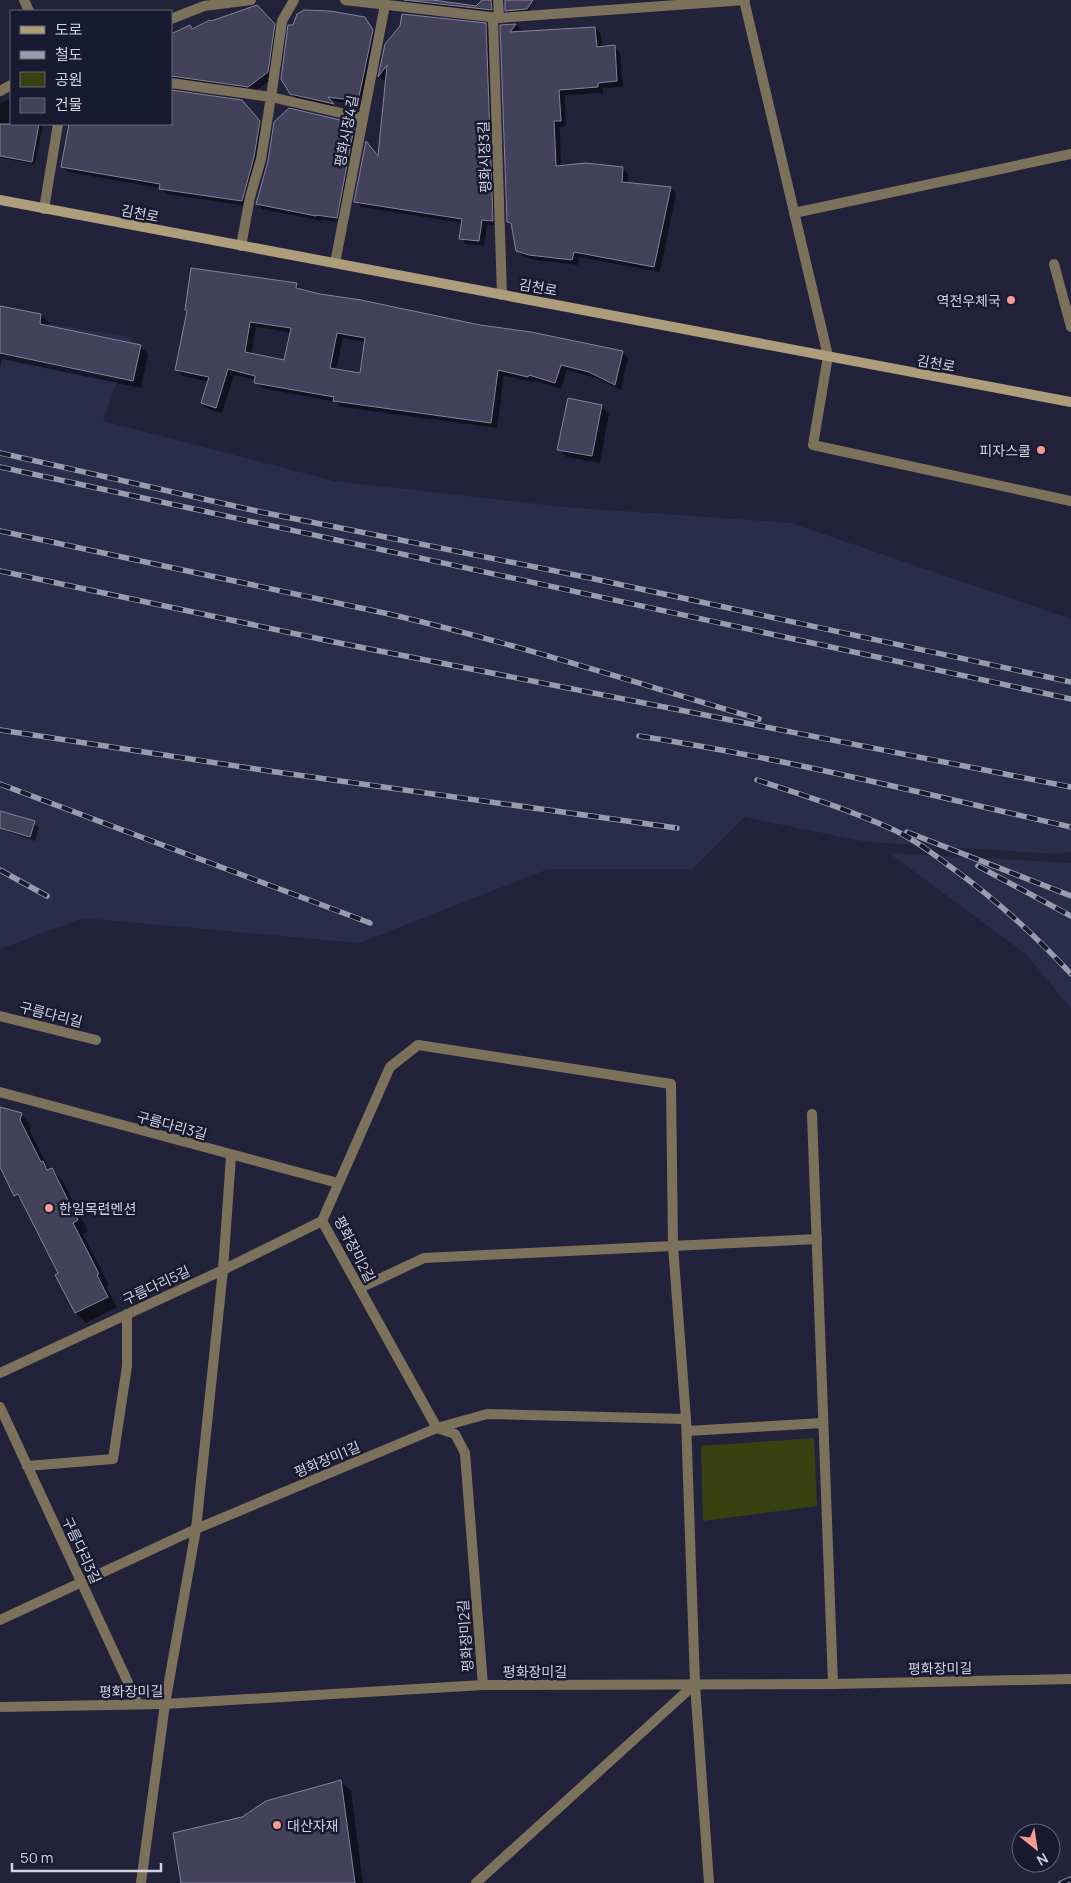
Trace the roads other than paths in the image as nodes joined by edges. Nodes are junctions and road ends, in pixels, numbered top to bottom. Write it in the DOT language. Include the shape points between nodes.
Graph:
graph roads {
  1 [pos="251,0"];
  2 [pos="294,0"];
  3 [pos="346,0"];
  4 [pos="498,0"];
  5 [pos="744,0"];
  6 [pos="385,5"];
  7 [pos="496,18"];
  8 [pos="172,19"];
  9 [pos="172,82"];
  10 [pos="271,97"];
  11 [pos="363,118"];
  12 [pos="58,125"];
  13 [pos="1071,154"];
  14 [pos="0,200"];
  15 [pos="44,209"];
  16 [pos="794,213"];
  17 [pos="241,246"];
  18 [pos="335,263"];
  19 [pos="1054,264"];
  20 [pos="502,295"];
  21 [pos="1071,328"];
  22 [pos="828,356"];
  23 [pos="1071,402"];
  24 [pos="1071,501"];
  25 [pos="0,1016"];
  26 [pos="96,1040"];
  27 [pos="0,1092"];
  28 [pos="812,1114"];
  29 [pos="231,1156"];
  30 [pos="338,1183"];
  31 [pos="322,1221"];
  32 [pos="816,1239"];
  33 [pos="673,1246"];
  34 [pos="223,1270"];
  35 [pos="360,1288"];
  36 [pos="127,1314"];
  37 [pos="0,1373"];
  38 [pos="0,1407"];
  39 [pos="686,1419"];
  40 [pos="824,1423"];
  41 [pos="437,1428"];
  42 [pos="687,1431"];
  43 [pos="27,1466"];
  44 [pos="196,1529"];
  45 [pos="81,1582"];
  46 [pos="0,1620"];
  47 [pos="1071,1678"];
  48 [pos="695,1684"];
  49 [pos="833,1684"];
  50 [pos="483,1685"];
  51 [pos="138,1704"];
  52 [pos="165,1704"];
  53 [pos="0,1707"];
  54 [pos="141,1883"];
  55 [pos="476,1883"];
  56 [pos="709,1883"];
  1 -- 8 [label="street" via="204,6"];
  2 -- 10 [label="street" via="282,21"];
  3 -- 6 [label="street"];
  4 -- 7 [label="street, 평화시장3길"];
  5 -- 7 [label="street"];
  5 -- 16 [label="street"];
  6 -- 7 [label="street"];
  6 -- 11 [label="street, 평화시장4길"];
  7 -- 20 [label="street, 평화시장3길"];
  9 -- 10 [label="street"];
  10 -- 11 [label="street"];
  10 -- 17 [label="street"];
  11 -- 18 [label="street, 평화시장4길"];
  12 -- 15 [label="street"];
  13 -- 16 [label="street"];
  14 -- 15 [label="street, 김천로"];
  15 -- 17 [label="street, 김천로"];
  16 -- 22 [label="street"];
  17 -- 18 [label="street, 김천로"];
  18 -- 20 [label="street, 김천로"];
  19 -- 21 [label="street"];
  20 -- 22 [label="street, 김천로"];
  22 -- 23 [label="street, 김천로"];
  22 -- 24 [label="street" via="814,446"];
  25 -- 26 [label="street, 구름다리길"];
  27 -- 29 [label="street, 구름다리3길"];
  28 -- 32 [label="street"];
  29 -- 30 [label="street, 구름다리3길"];
  29 -- 34 [label="street"];
  30 -- 31 [label="street, 평화장미2길"];
  30 -- 33 [label="street, 평화장미2길" via="390,1067 418,1045 671,1084"];
  31 -- 34 [label="street, 구름다리5길"];
  31 -- 35 [label="street, 평화장미2길"];
  32 -- 33 [label="street"];
  32 -- 40 [label="street"];
  33 -- 35 [label="street" via="424,1258"];
  33 -- 39 [label="street"];
  34 -- 36 [label="street, 구름다리5길"];
  34 -- 44 [label="street"];
  35 -- 41 [label="street, 평화장미2길"];
  36 -- 37 [label="street, 구름다리5길"];
  36 -- 43 [label="street" via="127,1366 113,1459"];
  38 -- 43 [label="street, 구름다리3길"];
  39 -- 41 [label="street, 평화장미1길" via="487,1414"];
  39 -- 42 [label="street"];
  40 -- 42 [label="street"];
  40 -- 49 [label="street"];
  41 -- 44 [label="street, 평화장미1길"];
  41 -- 50 [label="street, 평화장미2길" via="455,1434 465,1453"];
  42 -- 48 [label="street"];
  43 -- 45 [label="street, 구름다리3길"];
  44 -- 45 [label="street, 평화장미1길"];
  44 -- 52 [label="street"];
  45 -- 46 [label="street, 평화장미1길"];
  45 -- 51 [label="street, 구름다리3길"];
  47 -- 49 [label="street, 평화장미길"];
  48 -- 49 [label="street, 평화장미길"];
  48 -- 50 [label="street, 평화장미길"];
  48 -- 55 [label="street"];
  48 -- 56 [label="street"];
  50 -- 52 [label="street, 평화장미길"];
  51 -- 52 [label="street, 평화장미길"];
  51 -- 53 [label="street, 평화장미길"];
  52 -- 54 [label="street"];
}
